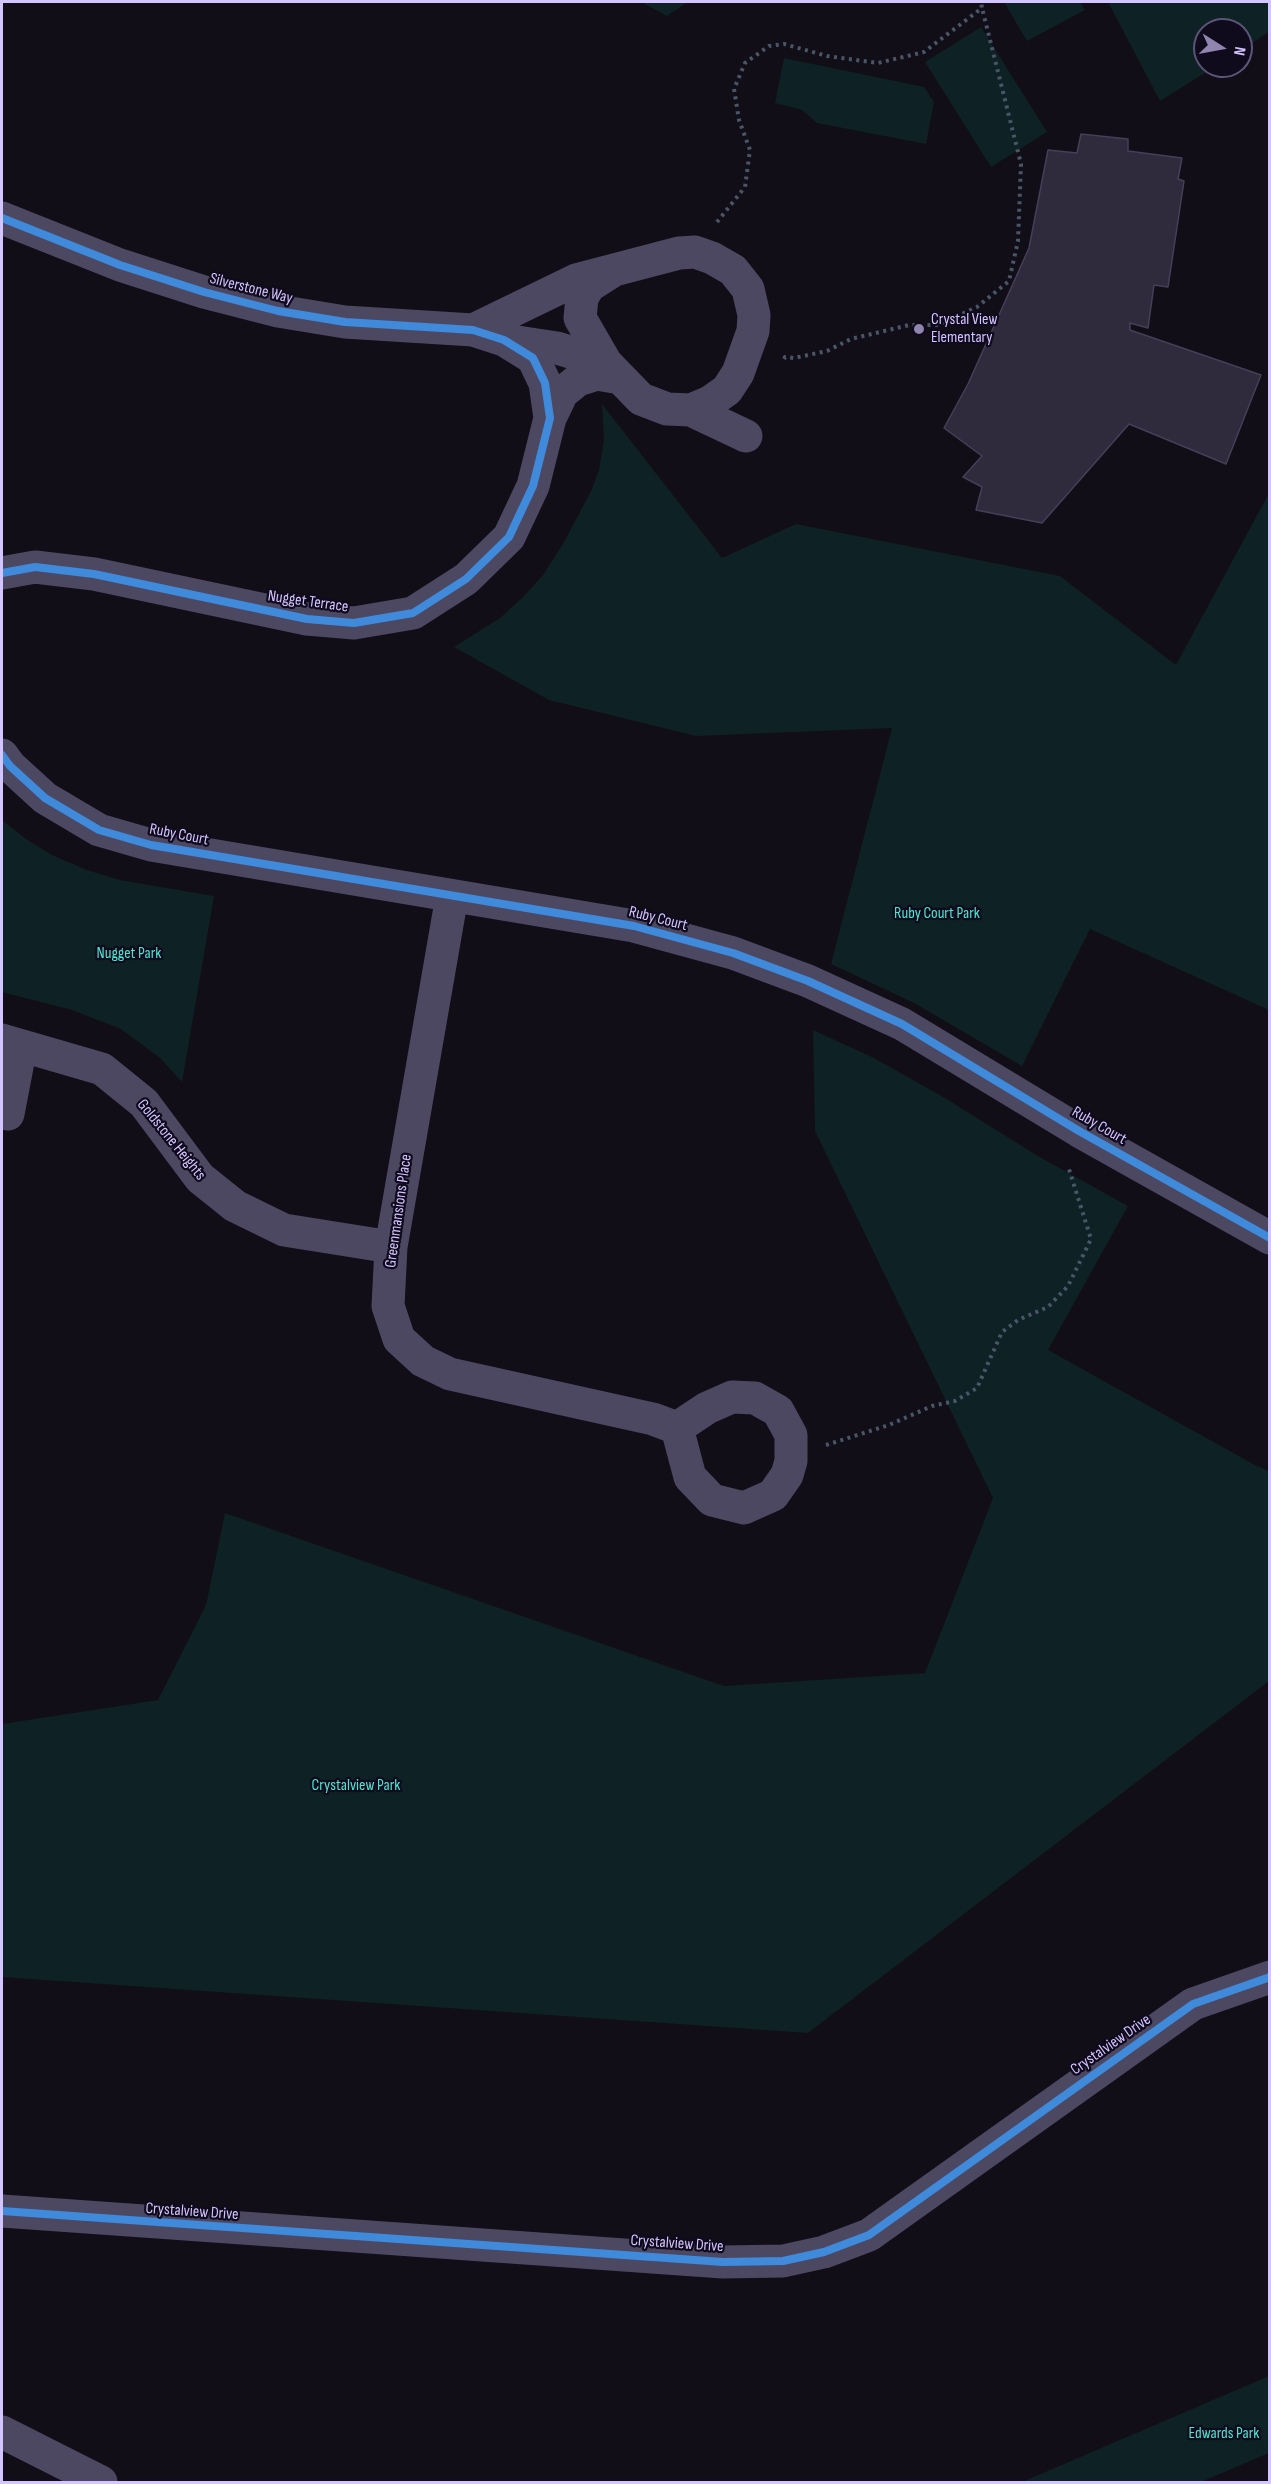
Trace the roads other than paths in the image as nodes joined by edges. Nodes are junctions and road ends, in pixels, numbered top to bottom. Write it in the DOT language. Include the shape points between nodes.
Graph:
graph roads {
  1 [pos="2,218"];
  2 [pos="620,267"];
  3 [pos="473,330"];
  4 [pos="504,340"];
  5 [pos="613,370"];
  6 [pos="691,410"];
  7 [pos="550,418"];
  8 [pos="746,436"];
  9 [pos="5,579"];
  10 [pos="2,754"];
  11 [pos="452,896"];
  12 [pos="11,1043"];
  13 [pos="8,1114"];
  14 [pos="1269,1238"];
  15 [pos="391,1247"];
  16 [pos="678,1428"];
  17 [pos="1269,1977"];
  18 [pos="2,2211"];
  19 [pos="2,2432"];
  20 [pos="101,2482"];
  1 -- 3 [label="street, Silverstone Way" via="120,265 278,311 345,322"];
  2 -- 3 [label="street" via="576,280"];
  2 -- 5 [label="street" via="589,286 582,298 580,318"];
  2 -- 6 [label="street" via="695,252 734,270 748,289 753,331 738,373 727,390"];
  3 -- 4 [label="street, Silverstone Way"];
  4 -- 5 [label="street" via="557,348"];
  4 -- 7 [label="street, Nugget Terrace" via="533,358 544,382"];
  5 -- 6 [label="street" via="641,399 667,409"];
  5 -- 7 [label="street" via="578,380 562,393"];
  6 -- 8 [label="street"];
  7 -- 9 [label="street, Nugget Terrace" via="533,486 509,537 466,579 413,613 354,623 307,619 94,574 35,567"];
  10 -- 11 [label="street, Ruby Court" via="45,798 99,830 152,845"];
  11 -- 14 [label="street, Ruby Court" via="634,926 733,953 808,981 902,1024 1079,1131"];
  11 -- 15 [label="street, Greenmansions Place"];
  12 -- 13 [label="street, Goldstone Heights"];
  12 -- 15 [label="street, Goldstone Heights" via="102,1069 144,1103 200,1178 235,1206 284,1230"];
  15 -- 16 [label="street, Greenmansions Place" via="388,1306 399,1339 423,1361 450,1374"];
  17 -- 18 [label="street, Crystalview Drive" via="1193,2004 870,2235 824,2252 783,2261 723,2262"];
  19 -- 20 [label="street"];
}
